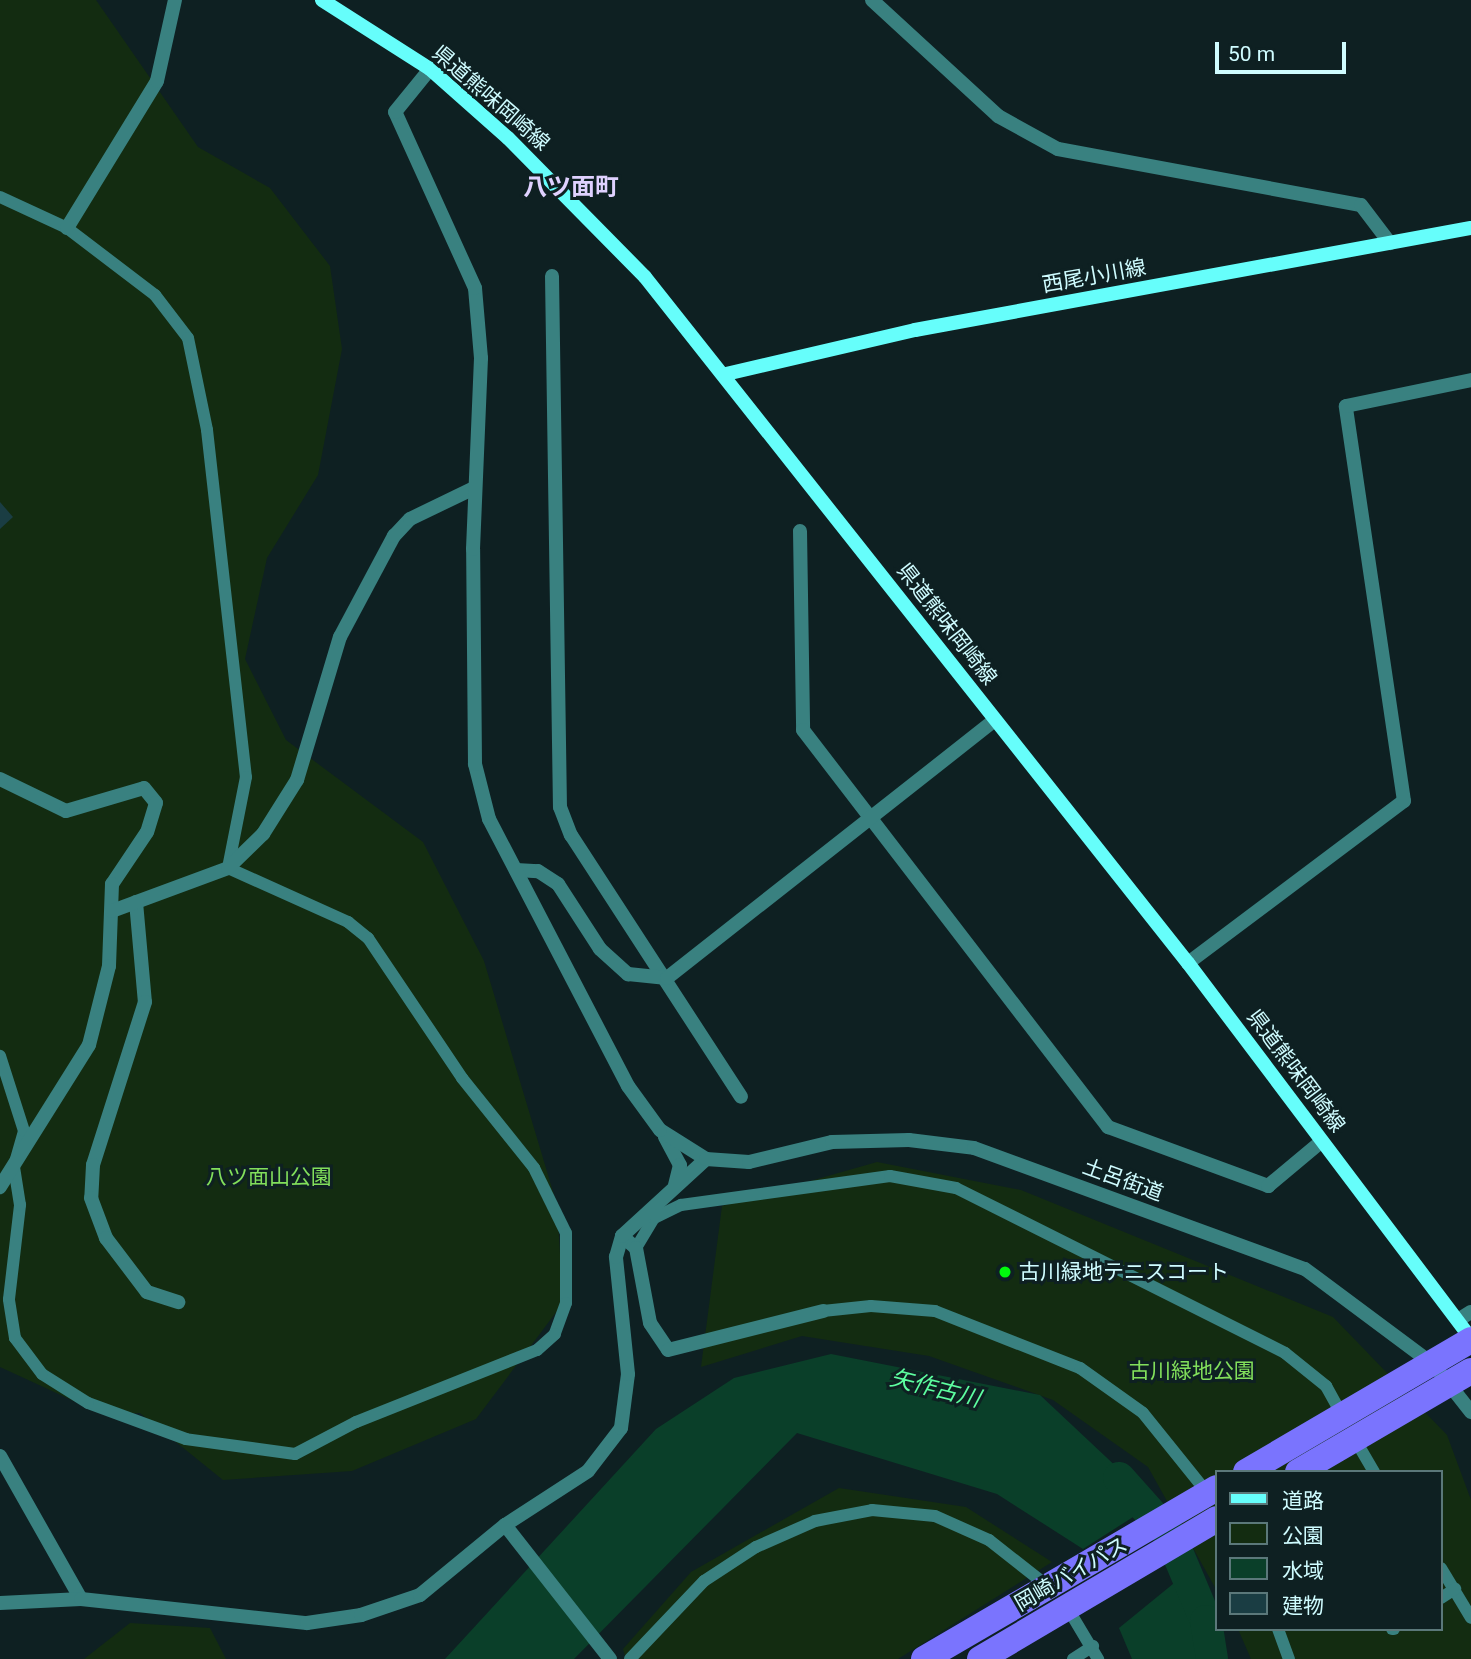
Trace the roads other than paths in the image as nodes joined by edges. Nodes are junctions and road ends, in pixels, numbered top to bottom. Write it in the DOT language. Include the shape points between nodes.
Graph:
graph roads {
  1 [pos="175,0"];
  2 [pos="322,0"];
  3 [pos="335,0"];
  4 [pos="872,0"];
  5 [pos="347,15"];
  6 [pos="430,69"];
  7 [pos="0,197"];
  8 [pos="67,228"];
  9 [pos="1471,228"];
  10 [pos="1390,243"];
  11 [pos="552,276"];
  12 [pos="726,374"];
  13 [pos="1471,380"];
  14 [pos="474,488"];
  15 [pos="800,531"];
  16 [pos="995,720"];
  17 [pos="0,779"];
  18 [pos="875,820"];
  19 [pos="228,868"];
  20 [pos="516,870"];
  21 [pos="136,902"];
  22 [pos="112,911"];
  23 [pos="1188,963"];
  24 [pos="667,978"];
  25 [pos="0,1056"];
  26 [pos="741,1097"];
  27 [pos="660,1130"];
  28 [pos="1322,1141"];
  29 [pos="706,1158"];
  30 [pos="14,1166"];
  31 [pos="675,1185"];
  32 [pos="0,1187"];
  33 [pos="622,1236"];
  34 [pos="636,1248"];
  35 [pos="178,1302"];
  36 [pos="823,1311"];
  37 [pos="1471,1312"];
  38 [pos="1467,1333"];
  39 [pos="1471,1371"];
  40 [pos="1471,1412"];
  41 [pos="0,1456"];
  42 [pos="1249,1470"];
  43 [pos="1301,1470"];
  44 [pos="1373,1470"];
  45 [pos="1216,1489"];
  46 [pos="1216,1506"];
  47 [pos="1216,1520"];
  48 [pos="505,1525"];
  49 [pos="1443,1571"];
  50 [pos="1455,1589"];
  51 [pos="1443,1597"];
  52 [pos="81,1599"];
  53 [pos="0,1603"];
  54 [pos="1471,1618"];
  55 [pos="1038,1625"];
  56 [pos="1279,1631"];
  57 [pos="1093,1646"];
  58 [pos="606,1655"];
  59 [pos="630,1659"];
  60 [pos="924,1659"];
  61 [pos="980,1659"];
  62 [pos="1001,1659"];
  63 [pos="1073,1659"];
  64 [pos="1098,1659"];
  65 [pos="1289,1659"];
  1 -- 8 [label="street" via="158,81"];
  2 -- 5 [label="main road, 県道熊味岡崎線"];
  3 -- 5 [label="street"];
  4 -- 10 [label="street" via="998,116 1058,149 1361,205"];
  5 -- 6 [label="main road, 県道熊味岡崎線"];
  6 -- 12 [label="main road, 県道熊味岡崎線" via="578,206"];
  6 -- 14 [label="street" via="395,112 475,288 481,358"];
  7 -- 8 [label="street"];
  8 -- 19 [label="street" via="155,295 188,338 207,430 246,778"];
  9 -- 10 [label="main road, 西尾小川線"];
  10 -- 12 [label="main road, 西尾小川線" via="915,330"];
  11 -- 24 [label="street" via="560,807 571,835"];
  12 -- 16 [label="main road, 県道熊味岡崎線"];
  13 -- 23 [label="street" via="1346,406 1404,801"];
  14 -- 19 [label="street" via="410,519 394,536 340,637 297,780 263,834"];
  14 -- 20 [label="street" via="475,764 489,819"];
  15 -- 18 [label="street" via="803,730"];
  16 -- 18 [label="street"];
  16 -- 23 [label="main road, 県道熊味岡崎線"];
  17 -- 22 [label="street" via="66,811 144,788 154,796 147,832 112,884"];
  18 -- 24 [label="street"];
  18 -- 28 [label="street" via="1108,1127 1268,1186"];
  19 -- 21 [label="street"];
  19 -- 30 [label="street" via="348,922 368,938 462,1078 534,1168 566,1233 566,1303 555,1334 537,1350 356,1422 295,1454 186,1439 88,1404 23,1355 9,1299 20,1205"];
  20 -- 24 [label="street" via="538,871 558,884 600,949 628,974"];
  20 -- 27 [label="street" via="628,1086"];
  21 -- 22 [label="street"];
  21 -- 35 [label="street" via="145,1002 93,1165 91,1198 107,1238 147,1292"];
  22 -- 30 [label="street" via="105,989 89,1045"];
  23 -- 28 [label="main road, 県道熊味岡崎線"];
  24 -- 26 [label="street"];
  25 -- 30 [label="street" via="24,1131"];
  27 -- 29 [label="street"];
  27 -- 31 [label="street" via="677,1152"];
  28 -- 38 [label="main road, 県道熊味岡崎線"];
  29 -- 31 [label="street"];
  29 -- 40 [label="street, 土呂街道" via="749,1161 832,1142 909,1139 974,1148 1305,1269 1434,1365"];
  30 -- 32 [label="street"];
  31 -- 33 [label="street"];
  33 -- 34 [label="street"];
  33 -- 48 [label="street" via="616,1257 628,1374 621,1428 588,1471"];
  34 -- 36 [label="street" via="650,1323 668,1350"];
  34 -- 44 [label="street" via="654,1218 694,1203 890,1176 956,1188 1285,1353 1326,1386"];
  36 -- 46 [label="street" via="935,1311 1080,1367 1143,1413 1181,1453"];
  37 -- 38 [label="street"];
  38 -- 42 [label="highway"];
  39 -- 43 [label="highway"];
  41 -- 52 [label="street"];
  45 -- 60 [label="highway, 岡崎バイパス"];
  47 -- 55 [label="highway, 岡崎バイパス"];
  48 -- 52 [label="street" via="420,1595 361,1615 307,1623"];
  48 -- 58 [label="street"];
  49 -- 50 [label="street"];
  50 -- 51 [label="street"];
  50 -- 54 [label="street"];
  52 -- 53 [label="street"];
  55 -- 61 [label="highway, 岡崎バイパス"];
  55 -- 62 [label="highway" via="1032,1639"];
  56 -- 65 [label="street"];
  57 -- 59 [label="street" via="1056,1595 989,1540 935,1516 872,1510 815,1521 757,1547 704,1581"];
  57 -- 63 [label="street"];
  57 -- 64 [label="street"];
}
